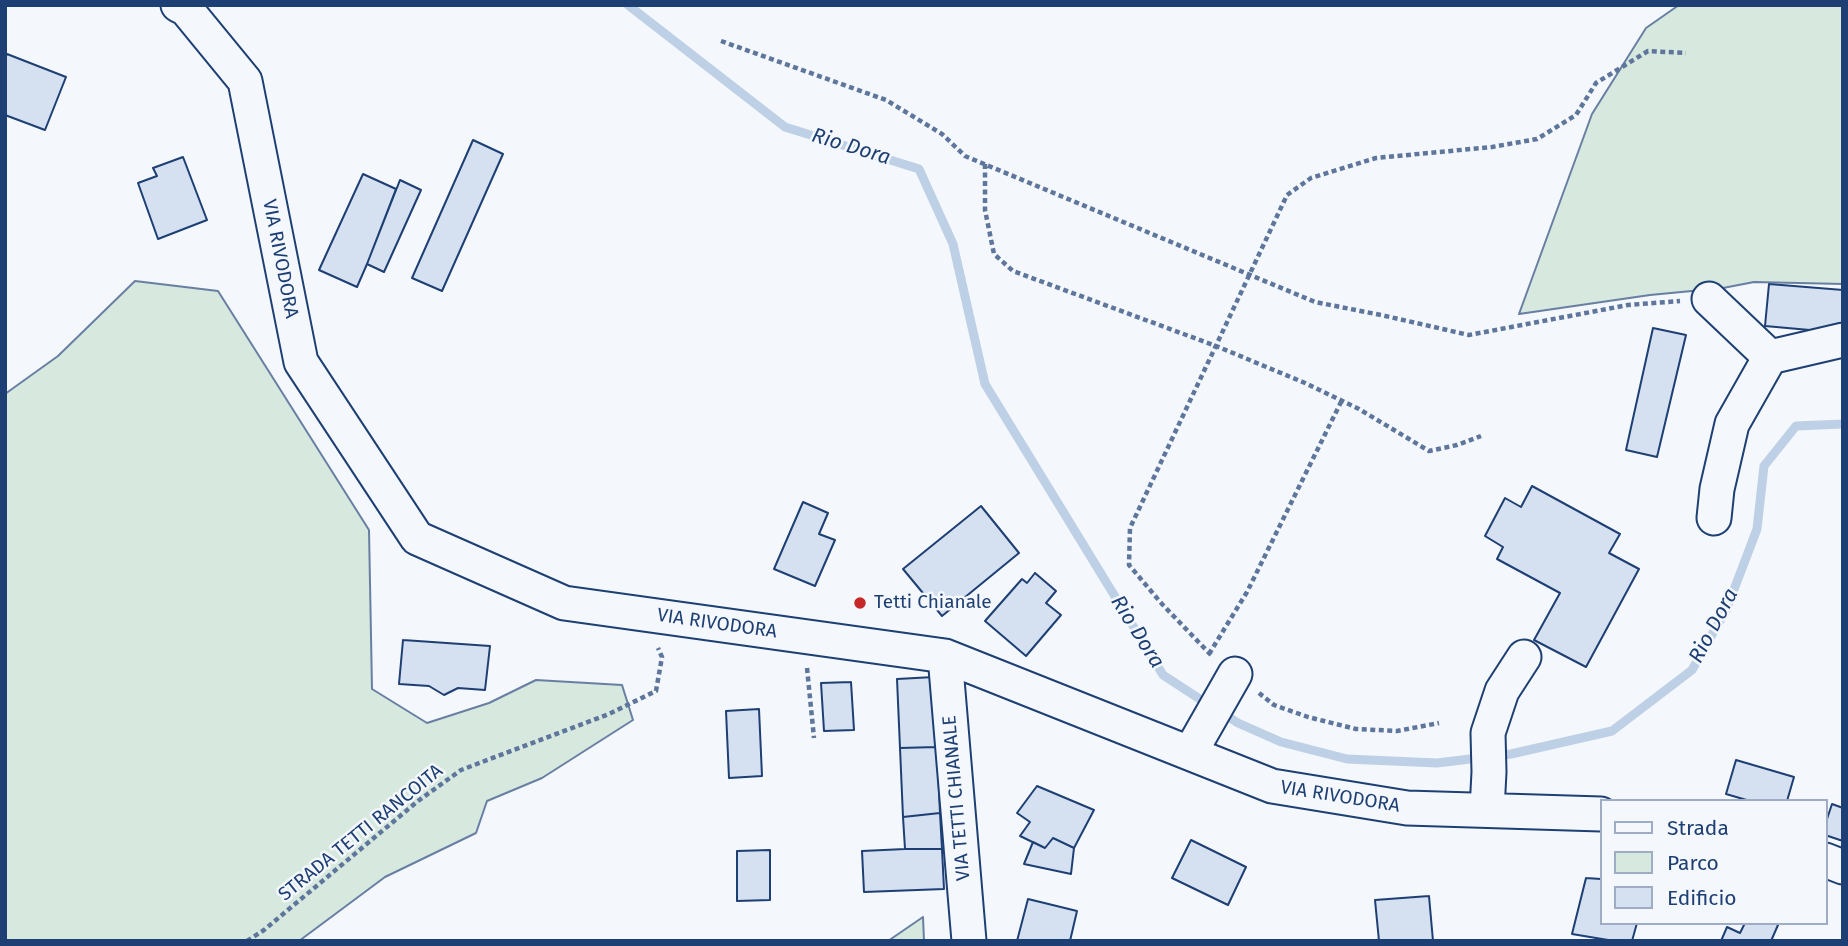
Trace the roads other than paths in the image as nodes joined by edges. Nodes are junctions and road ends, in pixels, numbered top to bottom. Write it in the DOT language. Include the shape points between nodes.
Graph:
graph roads {
  1 [pos="178,5"];
  2 [pos="1709,299"];
  3 [pos="1843,341"];
  4 [pos="1770,357"];
  5 [pos="1714,519"];
  6 [pos="945,656"];
  7 [pos="1524,657"];
  8 [pos="1223,696"];
  9 [pos="1190,753"];
  10 [pos="1486,810"];
  11 [pos="1600,814"];
  12 [pos="969,941"];
  1 -- 6 [label="street, VIA RIVODORA" via="245,81 301,362 418,538 564,603"];
  2 -- 4 [label="street"];
  3 -- 4 [label="street"];
  4 -- 5 [label="street" via="1732,424"];
  6 -- 9 [label="street, VIA RIVODORA"];
  6 -- 12 [label="street, VIA TETTI CHIANALE"];
  7 -- 10 [label="street" via="1502,691 1488,733"];
  8 -- 9 [label="street"];
  9 -- 10 [label="street, VIA RIVODORA" via="1272,786 1407,808"];
  10 -- 11 [label="street, VIA RIVODORA"];
}
